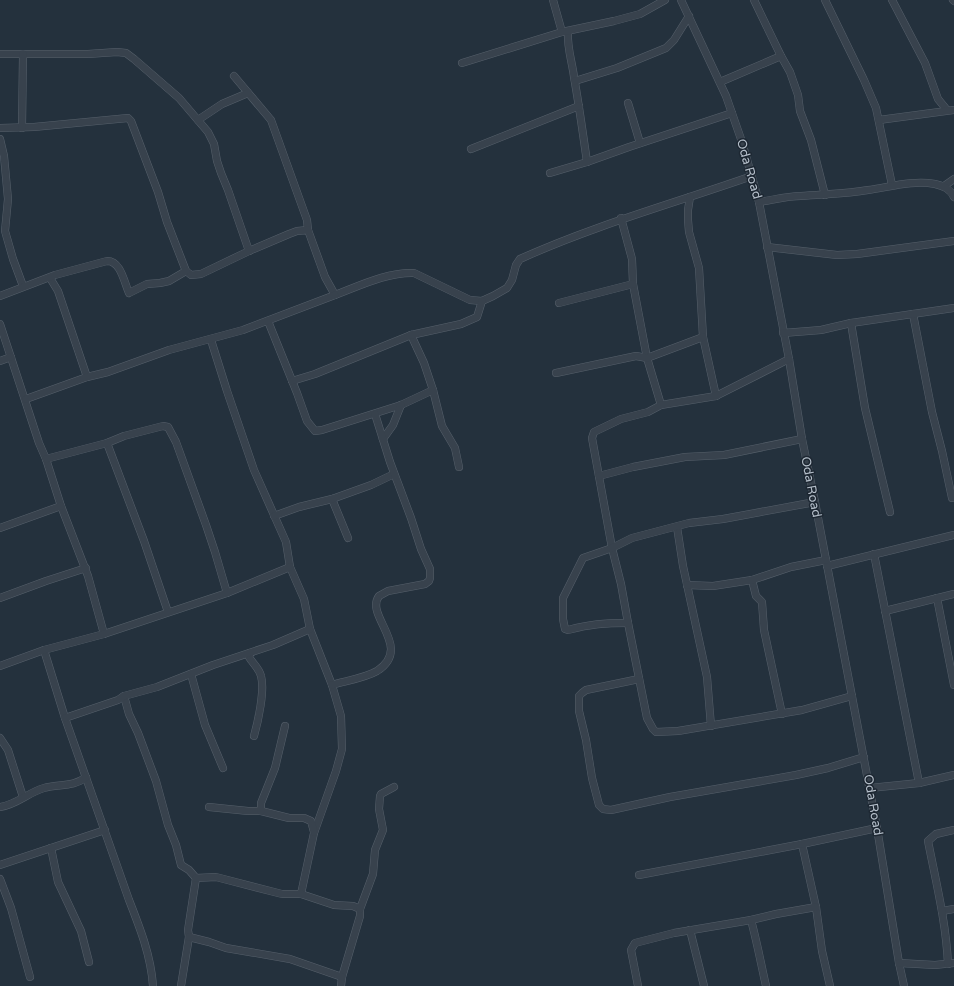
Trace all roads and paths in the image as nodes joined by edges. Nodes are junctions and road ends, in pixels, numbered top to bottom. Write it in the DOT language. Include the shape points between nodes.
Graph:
graph roads {
  1 [pos="553,0"];
  2 [pos="665,0"];
  3 [pos="681,0"];
  4 [pos="754,0"];
  5 [pos="825,0"];
  6 [pos="892,0"];
  7 [pos="689,16"];
  8 [pos="565,32"];
  9 [pos="0,54"];
  10 [pos="23,54"];
  11 [pos="781,56"];
  12 [pos="462,63"];
  13 [pos="234,76"];
  14 [pos="575,81"];
  15 [pos="720,82"];
  16 [pos="248,93"];
  17 [pos="938,98"];
  18 [pos="628,103"];
  19 [pos="579,106"];
  20 [pos="950,110"];
  21 [pos="935,112"];
  22 [pos="732,113"];
  23 [pos="198,120"];
  24 [pos="879,120"];
  25 [pos="0,128"];
  26 [pos="22,128"];
  27 [pos="0,139"];
  28 [pos="640,143"];
  29 [pos="471,149"];
  30 [pos="587,162"];
  31 [pos="550,173"];
  32 [pos="752,176"];
  33 [pos="954,180"];
  34 [pos="892,185"];
  35 [pos="944,186"];
  36 [pos="825,195"];
  37 [pos="690,197"];
  38 [pos="954,197"];
  39 [pos="759,202"];
  40 [pos="621,218"];
  41 [pos="308,230"];
  42 [pos="954,241"];
  43 [pos="767,247"];
  44 [pos="249,251"];
  45 [pos="186,271"];
  46 [pos="50,278"];
  47 [pos="633,284"];
  48 [pos="23,286"];
  49 [pos="335,295"];
  50 [pos="0,296"];
  51 [pos="482,301"];
  52 [pos="559,303"];
  53 [pos="954,308"];
  54 [pos="913,314"];
  55 [pos="268,321"];
  56 [pos="851,323"];
  57 [pos="0,324"];
  58 [pos="783,333"];
  59 [pos="411,335"];
  60 [pos="703,337"];
  61 [pos="211,340"];
  62 [pos="11,357"];
  63 [pos="647,358"];
  64 [pos="789,359"];
  65 [pos="0,361"];
  66 [pos="556,373"];
  67 [pos="87,377"];
  68 [pos="292,381"];
  69 [pos="433,390"];
  70 [pos="716,396"];
  71 [pos="26,399"];
  72 [pos="401,405"];
  73 [pos="661,405"];
  74 [pos="376,414"];
  75 [pos="383,439"];
  76 [pos="802,439"];
  77 [pos="107,443"];
  78 [pos="46,459"];
  79 [pos="459,467"];
  80 [pos="394,474"];
  81 [pos="599,476"];
  82 [pos="952,498"];
  83 [pos="332,499"];
  84 [pos="815,502"];
  85 [pos="61,506"];
  86 [pos="890,512"];
  87 [pos="274,516"];
  88 [pos="0,521"];
  89 [pos="8,525"];
  90 [pos="677,527"];
  91 [pos="0,528"];
  92 [pos="954,535"];
  93 [pos="348,538"];
  94 [pos="612,548"];
  95 [pos="874,554"];
  96 [pos="827,563"];
  97 [pos="290,567"];
  98 [pos="86,568"];
  99 [pos="752,580"];
  100 [pos="687,585"];
  101 [pos="226,593"];
  102 [pos="954,594"];
  103 [pos="0,598"];
  104 [pos="937,598"];
  105 [pos="885,611"];
  106 [pos="168,612"];
  107 [pos="628,623"];
  108 [pos="310,628"];
  109 [pos="104,634"];
  110 [pos="44,650"];
  111 [pos="250,653"];
  112 [pos="0,666"];
  113 [pos="191,674"];
  114 [pos="639,679"];
  115 [pos="332,685"];
  116 [pos="954,685"];
  117 [pos="124,696"];
  118 [pos="852,696"];
  119 [pos="782,714"];
  120 [pos="65,718"];
  121 [pos="285,726"];
  122 [pos="711,726"];
  123 [pos="254,736"];
  124 [pos="0,738"];
  125 [pos="864,757"];
  126 [pos="223,768"];
  127 [pos="954,775"];
  128 [pos="86,776"];
  129 [pos="919,783"];
  130 [pos="394,787"];
  131 [pos="870,788"];
  132 [pos="23,797"];
  133 [pos="209,806"];
  134 [pos="0,807"];
  135 [pos="261,811"];
  136 [pos="877,828"];
  137 [pos="104,830"];
  138 [pos="954,830"];
  139 [pos="314,833"];
  140 [pos="802,844"];
  141 [pos="51,848"];
  142 [pos="0,865"];
  143 [pos="639,875"];
  144 [pos="196,878"];
  145 [pos="0,879"];
  146 [pos="301,894"];
  147 [pos="816,907"];
  148 [pos="360,909"];
  149 [pos="954,909"];
  150 [pos="942,911"];
  151 [pos="751,920"];
  152 [pos="690,930"];
  153 [pos="189,937"];
  154 [pos="89,962"];
  155 [pos="899,963"];
  156 [pos="951,963"];
  157 [pos="342,976"];
  158 [pos="30,977"];
  159 [pos="153,986"];
  160 [pos="181,986"];
  161 [pos="341,986"];
  162 [pos="638,986"];
  163 [pos="704,986"];
  164 [pos="766,986"];
  165 [pos="830,986"];
  166 [pos="904,986"];
  1 -- 8 [label="street"];
  2 -- 8 [label="street" via="640,14"];
  3 -- 7 [label="street, Oda Road"];
  4 -- 11 [label="street"];
  5 -- 24 [label="street" via="864,80"];
  6 -- 17 [label="street" via="925,63"];
  7 -- 14 [label="street" via="666,48 617,68"];
  7 -- 15 [label="street, Oda Road"];
  8 -- 12 [label="street"];
  8 -- 14 [label="street"];
  9 -- 10 [label="street"];
  10 -- 23 [label="street" via="126,53 179,98"];
  10 -- 26 [label="street"];
  11 -- 15 [label="street"];
  11 -- 36 [label="street" via="798,95 800,111 811,140"];
  13 -- 16 [label="street"];
  14 -- 19 [label="street"];
  15 -- 22 [label="street, Oda Road"];
  16 -- 23 [label="street" via="222,104"];
  16 -- 41 [label="street" via="271,120 307,220"];
  17 -- 20 [label="street"];
  17 -- 21 [label="street"];
  18 -- 28 [label="street"];
  19 -- 29 [label="street"];
  19 -- 30 [label="street"];
  20 -- 21 [label="street"];
  21 -- 24 [label="street"];
  22 -- 28 [label="street"];
  22 -- 32 [label="street, Oda Road"];
  23 -- 44 [label="street" via="214,144 217,161"];
  24 -- 34 [label="street"];
  25 -- 26 [label="street"];
  26 -- 45 [label="street" via="128,118"];
  27 -- 48 [label="street" via="8,199 5,231"];
  28 -- 30 [label="street"];
  30 -- 31 [label="street"];
  32 -- 37 [label="street"];
  32 -- 39 [label="street, Oda Road"];
  33 -- 35 [label="street"];
  34 -- 35 [label="street" via="926,183"];
  34 -- 36 [label="street"];
  35 -- 38 [label="street"];
  36 -- 39 [label="street"];
  37 -- 40 [label="street"];
  37 -- 60 [label="street" via="689,232 699,268"];
  39 -- 43 [label="street, Oda Road"];
  40 -- 47 [label="street" via="632,259"];
  40 -- 51 [label="street" via="520,259 508,288"];
  41 -- 44 [label="street" via="297,231"];
  41 -- 49 [label="street" via="325,277"];
  42 -- 43 [label="street" via="837,255"];
  43 -- 58 [label="street, Oda Road"];
  44 -- 45 [label="street" via="201,274 191,275"];
  45 -- 46 [label="street" via="169,281 147,284 129,292 120,271 111,261"];
  46 -- 48 [label="street"];
  46 -- 67 [label="street" via="58,291"];
  47 -- 52 [label="street"];
  47 -- 63 [label="street"];
  48 -- 50 [label="street"];
  49 -- 51 [label="street" via="404,272 414,273 470,300"];
  49 -- 55 [label="street"];
  51 -- 59 [label="street" via="477,317 461,324"];
  53 -- 54 [label="street"];
  54 -- 56 [label="street"];
  54 -- 82 [label="street"];
  55 -- 61 [label="street"];
  55 -- 68 [label="street"];
  56 -- 58 [label="street" via="821,330"];
  56 -- 86 [label="street" via="865,408"];
  57 -- 62 [label="street"];
  58 -- 64 [label="street, Oda Road"];
  59 -- 68 [label="street"];
  59 -- 69 [label="street"];
  60 -- 63 [label="street"];
  60 -- 70 [label="street"];
  61 -- 67 [label="street" via="169,350"];
  61 -- 87 [label="street" via="254,470"];
  62 -- 65 [label="street"];
  62 -- 71 [label="street"];
  63 -- 66 [label="street" via="636,356"];
  63 -- 73 [label="street"];
  64 -- 70 [label="street"];
  64 -- 76 [label="street, Oda Road"];
  67 -- 71 [label="street"];
  68 -- 74 [label="street" via="307,421 315,431"];
  69 -- 72 [label="street"];
  69 -- 79 [label="street" via="442,426 455,448"];
  70 -- 73 [label="street"];
  71 -- 78 [label="street"];
  72 -- 74 [label="street"];
  72 -- 75 [label="street" via="393,425"];
  73 -- 81 [label="street" via="648,412 620,419 594,432 592,438"];
  74 -- 75 [label="street"];
  75 -- 80 [label="street"];
  76 -- 81 [label="street" via="724,455 686,457 633,466"];
  76 -- 84 [label="street, Oda Road"];
  77 -- 78 [label="street"];
  77 -- 101 [label="street" via="124,436 168,427 206,524"];
  77 -- 106 [label="street"];
  78 -- 85 [label="street"];
  80 -- 83 [label="street"];
  80 -- 115 [label="street" via="428,564 430,578 425,584 388,591 379,596 377,610 391,645 386,664 375,672"];
  81 -- 94 [label="street"];
  83 -- 87 [label="street"];
  83 -- 93 [label="street"];
  84 -- 90 [label="street"];
  84 -- 96 [label="street, Oda Road"];
  85 -- 89 [label="street"];
  85 -- 98 [label="street"];
  87 -- 97 [label="street" via="286,542"];
  88 -- 89 [label="street"];
  89 -- 91 [label="street"];
  90 -- 94 [label="street" via="632,538"];
  90 -- 100 [label="street"];
  92 -- 95 [label="street"];
  94 -- 107 [label="street"];
  94 -- 107 [label="street" via="585,557 580,562 563,598 565,629 591,624"];
  95 -- 96 [label="street"];
  95 -- 105 [label="street"];
  96 -- 99 [label="street" via="791,567"];
  96 -- 118 [label="street, Oda Road"];
  97 -- 101 [label="street"];
  97 -- 108 [label="street" via="304,599"];
  98 -- 103 [label="street"];
  98 -- 109 [label="street"];
  99 -- 100 [label="street" via="713,586"];
  99 -- 119 [label="street" via="756,596 762,602 764,630"];
  100 -- 122 [label="street" via="707,677"];
  101 -- 106 [label="street"];
  102 -- 104 [label="street"];
  104 -- 105 [label="street"];
  104 -- 116 [label="street"];
  105 -- 129 [label="street"];
  106 -- 109 [label="street"];
  107 -- 114 [label="street"];
  108 -- 111 [label="street"];
  108 -- 115 [label="street"];
  109 -- 110 [label="street"];
  110 -- 112 [label="street"];
  110 -- 120 [label="street"];
  111 -- 113 [label="street"];
  111 -- 123 [label="street" via="249,658 262,676 260,709"];
  113 -- 117 [label="street"];
  113 -- 126 [label="street" via="205,725"];
  114 -- 122 [label="street" via="647,718 656,732"];
  114 -- 125 [label="street" via="586,690 579,696 579,711 592,778 599,805 603,809 611,810 796,775"];
  115 -- 139 [label="street" via="341,716 342,749"];
  117 -- 120 [label="street"];
  117 -- 144 [label="street" via="156,781 181,865"];
  118 -- 119 [label="street"];
  118 -- 125 [label="street, Oda Road"];
  119 -- 122 [label="street"];
  120 -- 128 [label="street"];
  121 -- 135 [label="street"];
  124 -- 132 [label="street" via="8,750"];
  125 -- 131 [label="street, Oda Road"];
  127 -- 129 [label="street"];
  128 -- 132 [label="street" via="72,784 45,788"];
  128 -- 137 [label="street"];
  129 -- 131 [label="street"];
  130 -- 148 [label="street" via="380,796 379,809 383,830 375,850 373,874"];
  131 -- 136 [label="street, Oda Road"];
  132 -- 134 [label="street" via="12,804"];
  133 -- 135 [label="street"];
  135 -- 139 [label="street" via="308,819"];
  136 -- 140 [label="street"];
  136 -- 155 [label="street, Oda Road"];
  137 -- 141 [label="street"];
  137 -- 159 [label="street" via="140,925"];
  138 -- 150 [label="street" via="936,834 928,842"];
  139 -- 146 [label="street"];
  140 -- 143 [label="street"];
  140 -- 147 [label="street"];
  141 -- 142 [label="street"];
  141 -- 154 [label="street" via="58,882 81,931"];
  144 -- 146 [label="street" via="216,877 282,894"];
  144 -- 153 [label="street"];
  145 -- 158 [label="street" via="11,908"];
  146 -- 148 [label="street" via="334,905"];
  147 -- 151 [label="street"];
  147 -- 165 [label="street"];
  148 -- 157 [label="street"];
  149 -- 150 [label="street"];
  150 -- 156 [label="street"];
  151 -- 152 [label="street"];
  151 -- 164 [label="street"];
  152 -- 162 [label="street" via="635,943 631,950"];
  152 -- 163 [label="street"];
  153 -- 157 [label="street" via="226,948 290,959"];
  153 -- 160 [label="street"];
  155 -- 156 [label="street"];
  155 -- 166 [label="street, Oda Road"];
  157 -- 161 [label="street"];
}
